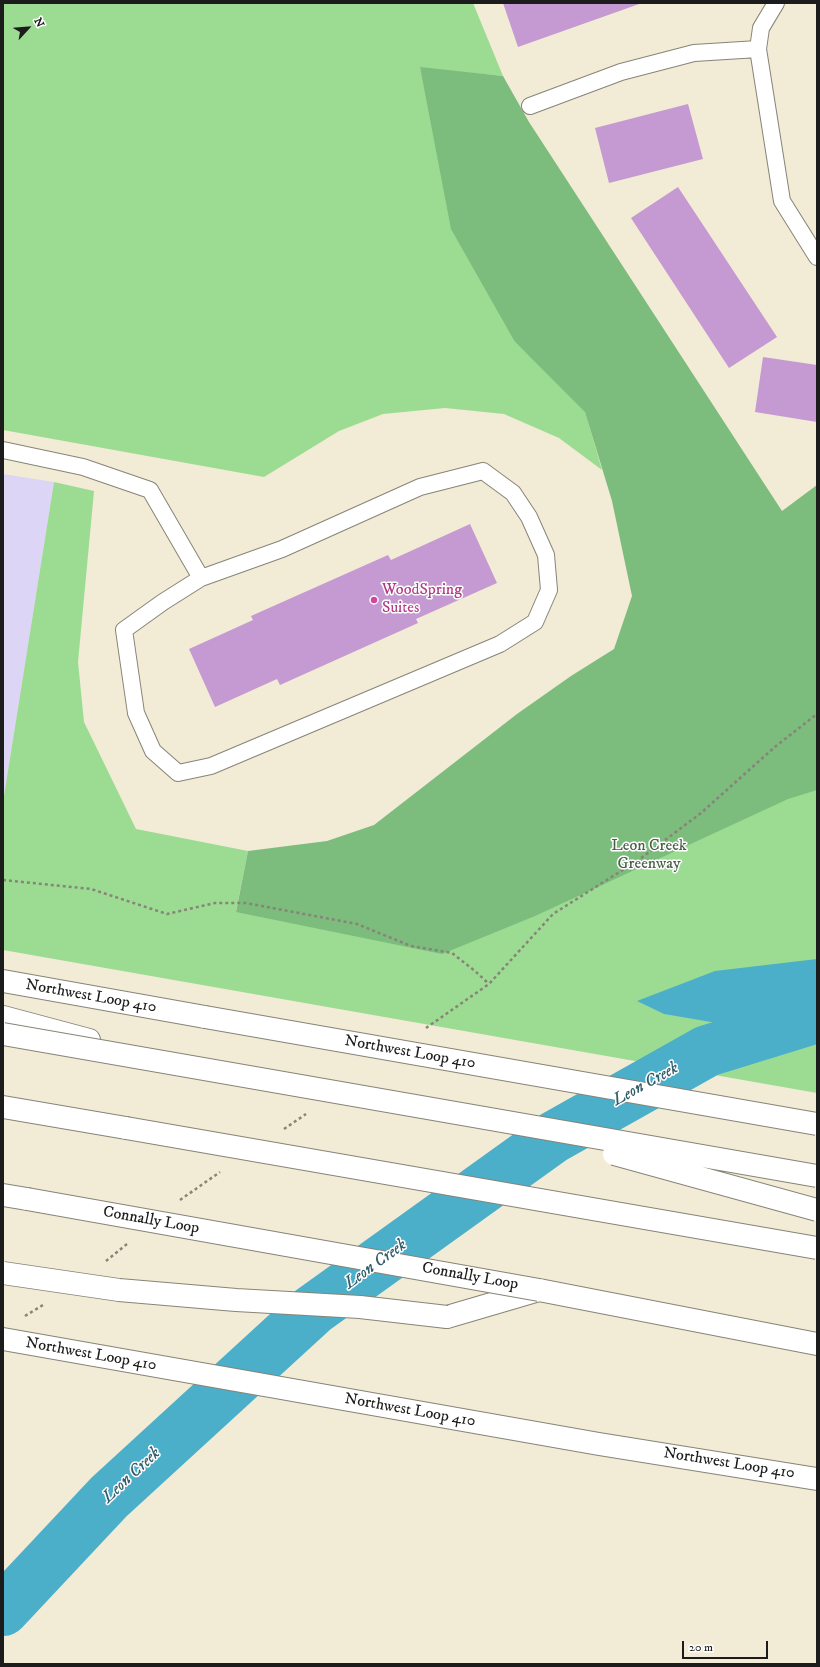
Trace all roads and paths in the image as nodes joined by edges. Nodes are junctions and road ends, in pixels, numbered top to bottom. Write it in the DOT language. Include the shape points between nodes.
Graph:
graph roads {
  1 [pos="776,3"];
  2 [pos="758,49"];
  3 [pos="530,106"];
  4 [pos="817,257"];
  5 [pos="3,450"];
  6 [pos="201,578"];
  7 [pos="3,880"];
  8 [pos="3,981"];
  9 [pos="489,984"];
  10 [pos="3,1018"];
  11 [pos="3,1034"];
  12 [pos="3,1107"];
  13 [pos="817,1124"];
  14 [pos="817,1176"];
  15 [pos="3,1194"];
  16 [pos="817,1210"];
  17 [pos="817,1248"];
  18 [pos="3,1272"];
  19 [pos="539,1290"];
  20 [pos="3,1339"];
  21 [pos="817,1344"];
  22 [pos="817,1478"];
  1 -- 2 [label="lane" via="761,28"];
  2 -- 3 [label="lane" via="694,53 621,72"];
  2 -- 4 [label="lane" via="782,202"];
  5 -- 6 [label="lane" via="83,467 150,490"];
  6 -- 6 [label="lane" via="282,549 420,487 483,471 513,493 529,517 546,555 549,590 535,622 500,644 211,766 178,772 153,752 136,713 124,630"];
  7 -- 9 [label="path" via="91,889 167,914 215,903 246,903 357,924 411,946 452,952"];
  8 -- 13 [label="main road, Northwest Loop 410, bridge"];
  10 -- 16 [label="main road, bridge" via="209,1067 535,1132"];
  11 -- 14 [label="main road, bridge"];
  12 -- 17 [label="main road, bridge"];
  15 -- 19 [label="main road, Connally Loop, bridge"];
  18 -- 19 [label="main road, bridge" via="119,1290 447,1317"];
  19 -- 21 [label="main road, Connally Loop"];
  20 -- 22 [label="main road, Northwest Loop 410" via="599,1444"];
}
